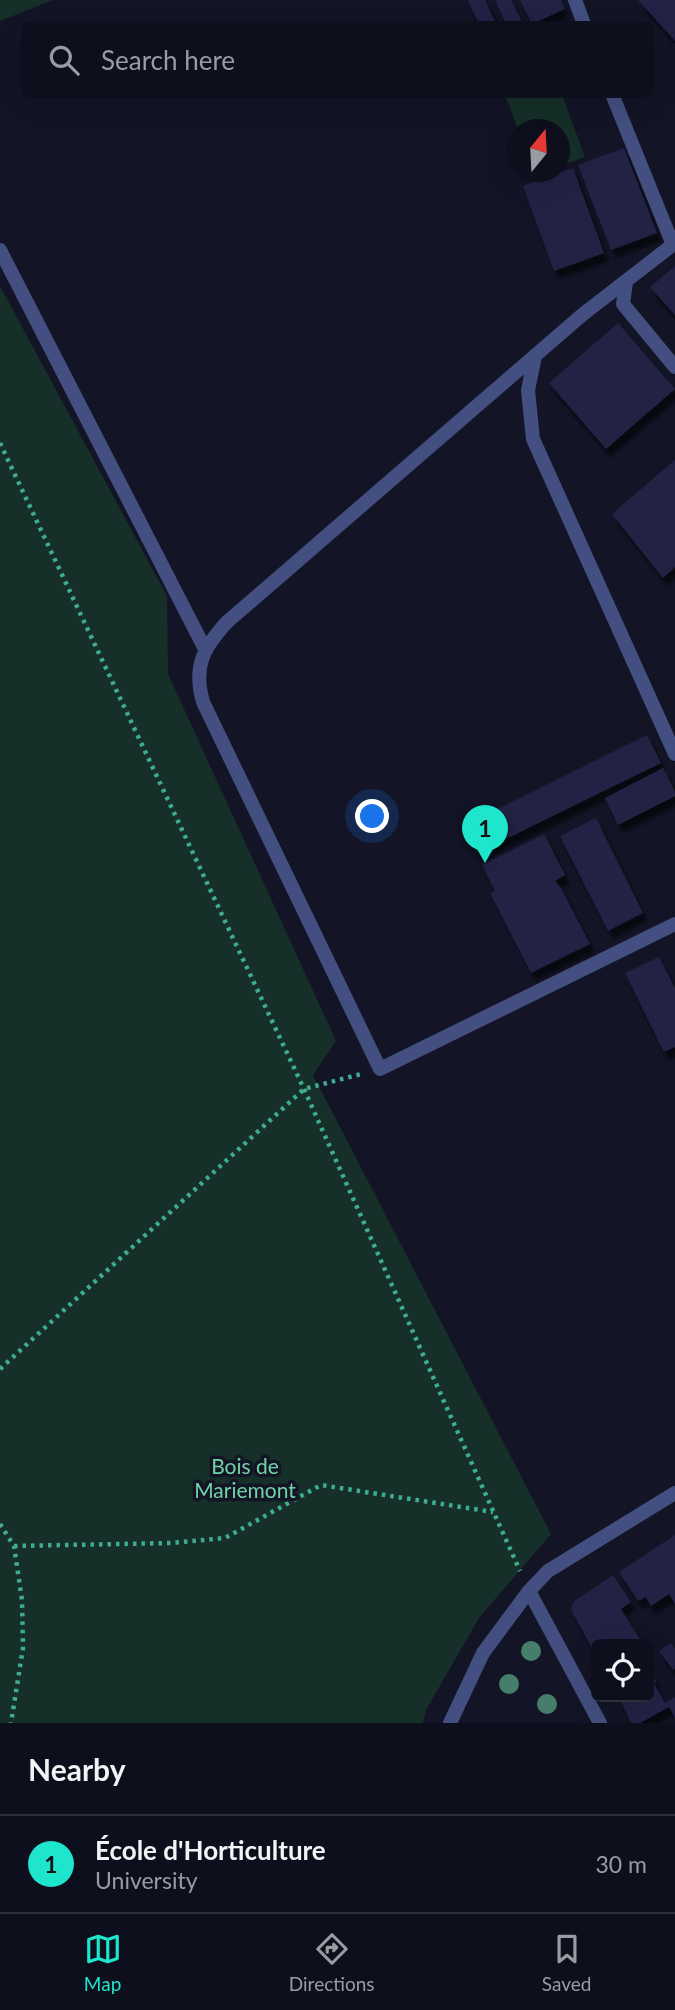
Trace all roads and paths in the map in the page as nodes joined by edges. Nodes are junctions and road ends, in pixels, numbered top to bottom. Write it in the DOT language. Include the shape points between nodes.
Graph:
graph roads {
  1 [pos="575,0"];
  2 [pos="583,21"];
  3 [pos="614,98"];
  4 [pos="674,244"];
  5 [pos="0,250"];
  6 [pos="626,282"];
  7 [pos="535,356"];
  8 [pos="675,368"];
  9 [pos="0,443"];
  10 [pos="205,649"];
  11 [pos="675,754"];
  12 [pos="675,924"];
  13 [pos="380,1069"];
  14 [pos="304,1089"];
  15 [pos="0,1369"];
  16 [pos="675,1493"];
  17 [pos="494,1512"];
  18 [pos="0,1524"];
  19 [pos="14,1546"];
  20 [pos="529,1591"];
  21 [pos="11,1723"];
  22 [pos="450,1723"];
  23 [pos="600,1723"];
  1 -- 2 [label="street"];
  3 -- 4 [label="street"];
  4 -- 6 [label="street"];
  5 -- 10 [label="street"];
  6 -- 7 [label="street"];
  6 -- 8 [label="street" via="623,304"];
  7 -- 10 [label="street" via="227,622"];
  7 -- 11 [label="street" via="528,390 533,439"];
  9 -- 14 [label="path"];
  10 -- 13 [label="street" via="197,683 203,702"];
  12 -- 13 [label="street"];
  13 -- 14 [label="path"];
  14 -- 15 [label="path"];
  14 -- 17 [label="path"];
  16 -- 20 [label="street" via="548,1571"];
  17 -- 19 [label="path" via="321,1485 225,1538"];
  17 -- 20 [label="path"];
  18 -- 19 [label="path"];
  19 -- 21 [label="path" via="23,1648"];
  20 -- 22 [label="street" via="484,1653"];
  20 -- 23 [label="street"];
}
